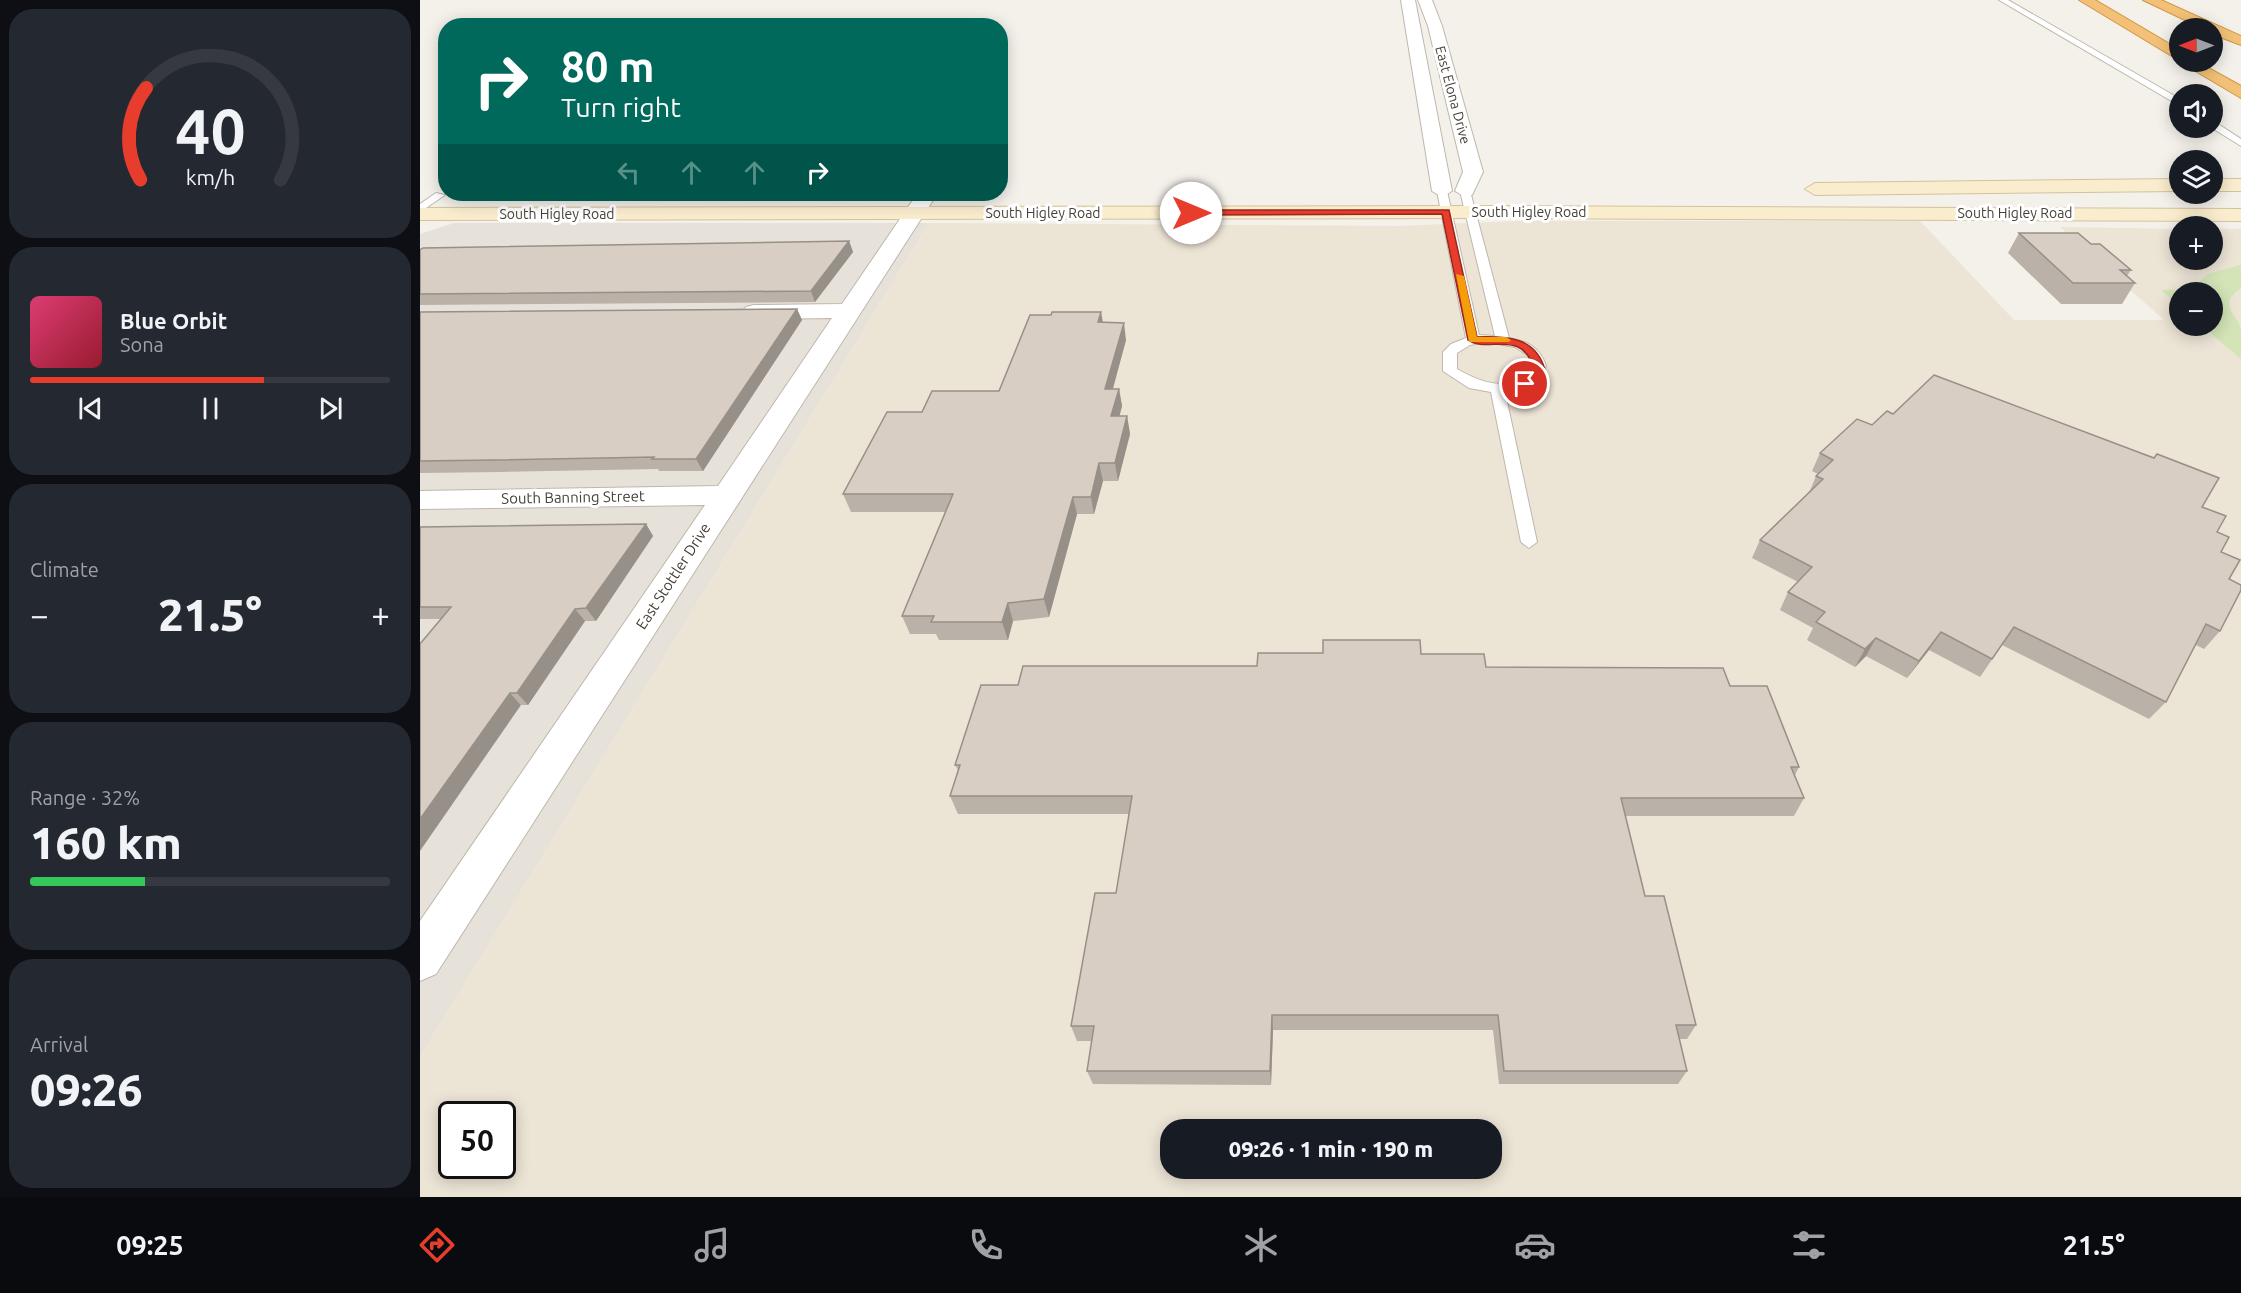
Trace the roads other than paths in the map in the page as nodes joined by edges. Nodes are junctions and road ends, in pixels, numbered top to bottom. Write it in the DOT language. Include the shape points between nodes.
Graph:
graph roads {
  1 [pos="1408,0"];
  2 [pos="1425,0"];
  3 [pos="2003,0"];
  4 [pos="2086,0"];
  5 [pos="2150,0"];
  6 [pos="2241,41"];
  7 [pos="2169,50"];
  8 [pos="2205,72"];
  9 [pos="2241,93"];
  10 [pos="2169,98"];
  11 [pos="2223,131"];
  12 [pos="2241,143"];
  13 [pos="2241,184"];
  14 [pos="2169,185"];
  15 [pos="2223,185"];
  16 [pos="1795,189"];
  17 [pos="1418,191"];
  18 [pos="1442,191"];
  19 [pos="1466,191"];
  20 [pos="1489,191"];
  21 [pos="420,195"];
  22 [pos="438,195"];
  23 [pos="438,196"];
  24 [pos="921,203"];
  25 [pos="420,209"];
  26 [pos="1446,212"];
  27 [pos="1471,212"];
  28 [pos="420,214"];
  29 [pos="2241,215"];
  30 [pos="849,311"];
  31 [pos="729,312"];
  32 [pos="1503,339"];
  33 [pos="1473,340"];
  34 [pos="1497,389"];
  35 [pos="726,495"];
  36 [pos="420,500"];
  37 [pos="1529,542"];
  38 [pos="420,959"];
  1 -- 18 [label="street, East Elona Drive"];
  2 -- 19 [label="street, East Elona Drive" via="1473,172"];
  3 -- 10 [label="lane"];
  4 -- 7 [label="highway"];
  5 -- 6 [label="highway"];
  8 -- 9 [label="highway"];
  11 -- 12 [label="lane"];
  13 -- 15 [label="main road"];
  14 -- 16 [label="main road, South Higley Road"];
  17 -- 18 [label="main road, South Higley Road"];
  18 -- 19 [label="main road, South Higley Road"];
  18 -- 26 [label="lane"];
  19 -- 20 [label="main road, South Higley Road"];
  19 -- 27 [label="lane"];
  21 -- 22 [label="main road, South Higley Road"];
  23 -- 25 [label="lane"];
  24 -- 26 [label="main road, South Higley Road"];
  24 -- 28 [label="main road, South Higley Road"];
  24 -- 30 [label="street, East Stottler Drive"];
  26 -- 27 [label="main road, South Higley Road"];
  26 -- 33 [label="lane"];
  27 -- 29 [label="main road, South Higley Road"];
  27 -- 32 [label="lane"];
  30 -- 31 [label="street"];
  30 -- 35 [label="street, East Stottler Drive"];
  32 -- 33 [label="lane"];
  32 -- 34 [label="lane" via="1536,355 1540,370 1525,384"];
  33 -- 34 [label="lane" via="1461,343 1448,356 1450,371 1469,384"];
  34 -- 37 [label="lane"];
  35 -- 36 [label="street, South Banning Street"];
  35 -- 38 [label="street, East Stottler Drive"];
}
